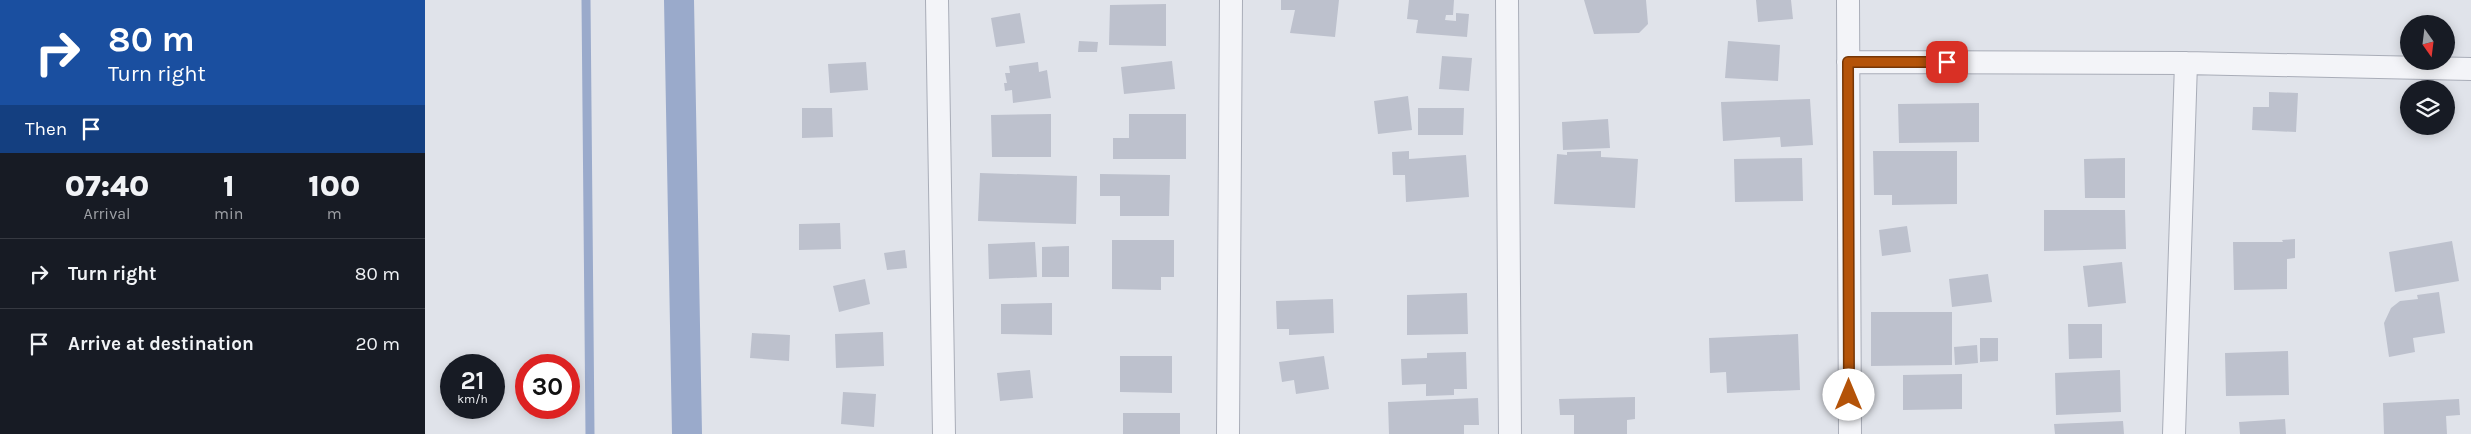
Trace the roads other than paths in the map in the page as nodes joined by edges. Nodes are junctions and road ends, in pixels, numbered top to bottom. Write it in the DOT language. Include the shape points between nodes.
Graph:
graph roads {
  1 [pos="937,0"];
  2 [pos="1231,0"];
  3 [pos="1507,0"];
  4 [pos="1848,0"];
  5 [pos="1848,62"];
  6 [pos="2186,62"];
  7 [pos="2471,69"];
  8 [pos="944,434"];
  9 [pos="1228,434"];
  10 [pos="1510,434"];
  11 [pos="1850,434"];
  12 [pos="2174,434"];
  1 -- 8 [label="street"];
  2 -- 9 [label="street"];
  3 -- 10 [label="street"];
  4 -- 5 [label="street"];
  5 -- 6 [label="street"];
  5 -- 11 [label="street"];
  6 -- 7 [label="street"];
  6 -- 12 [label="street"];
}
